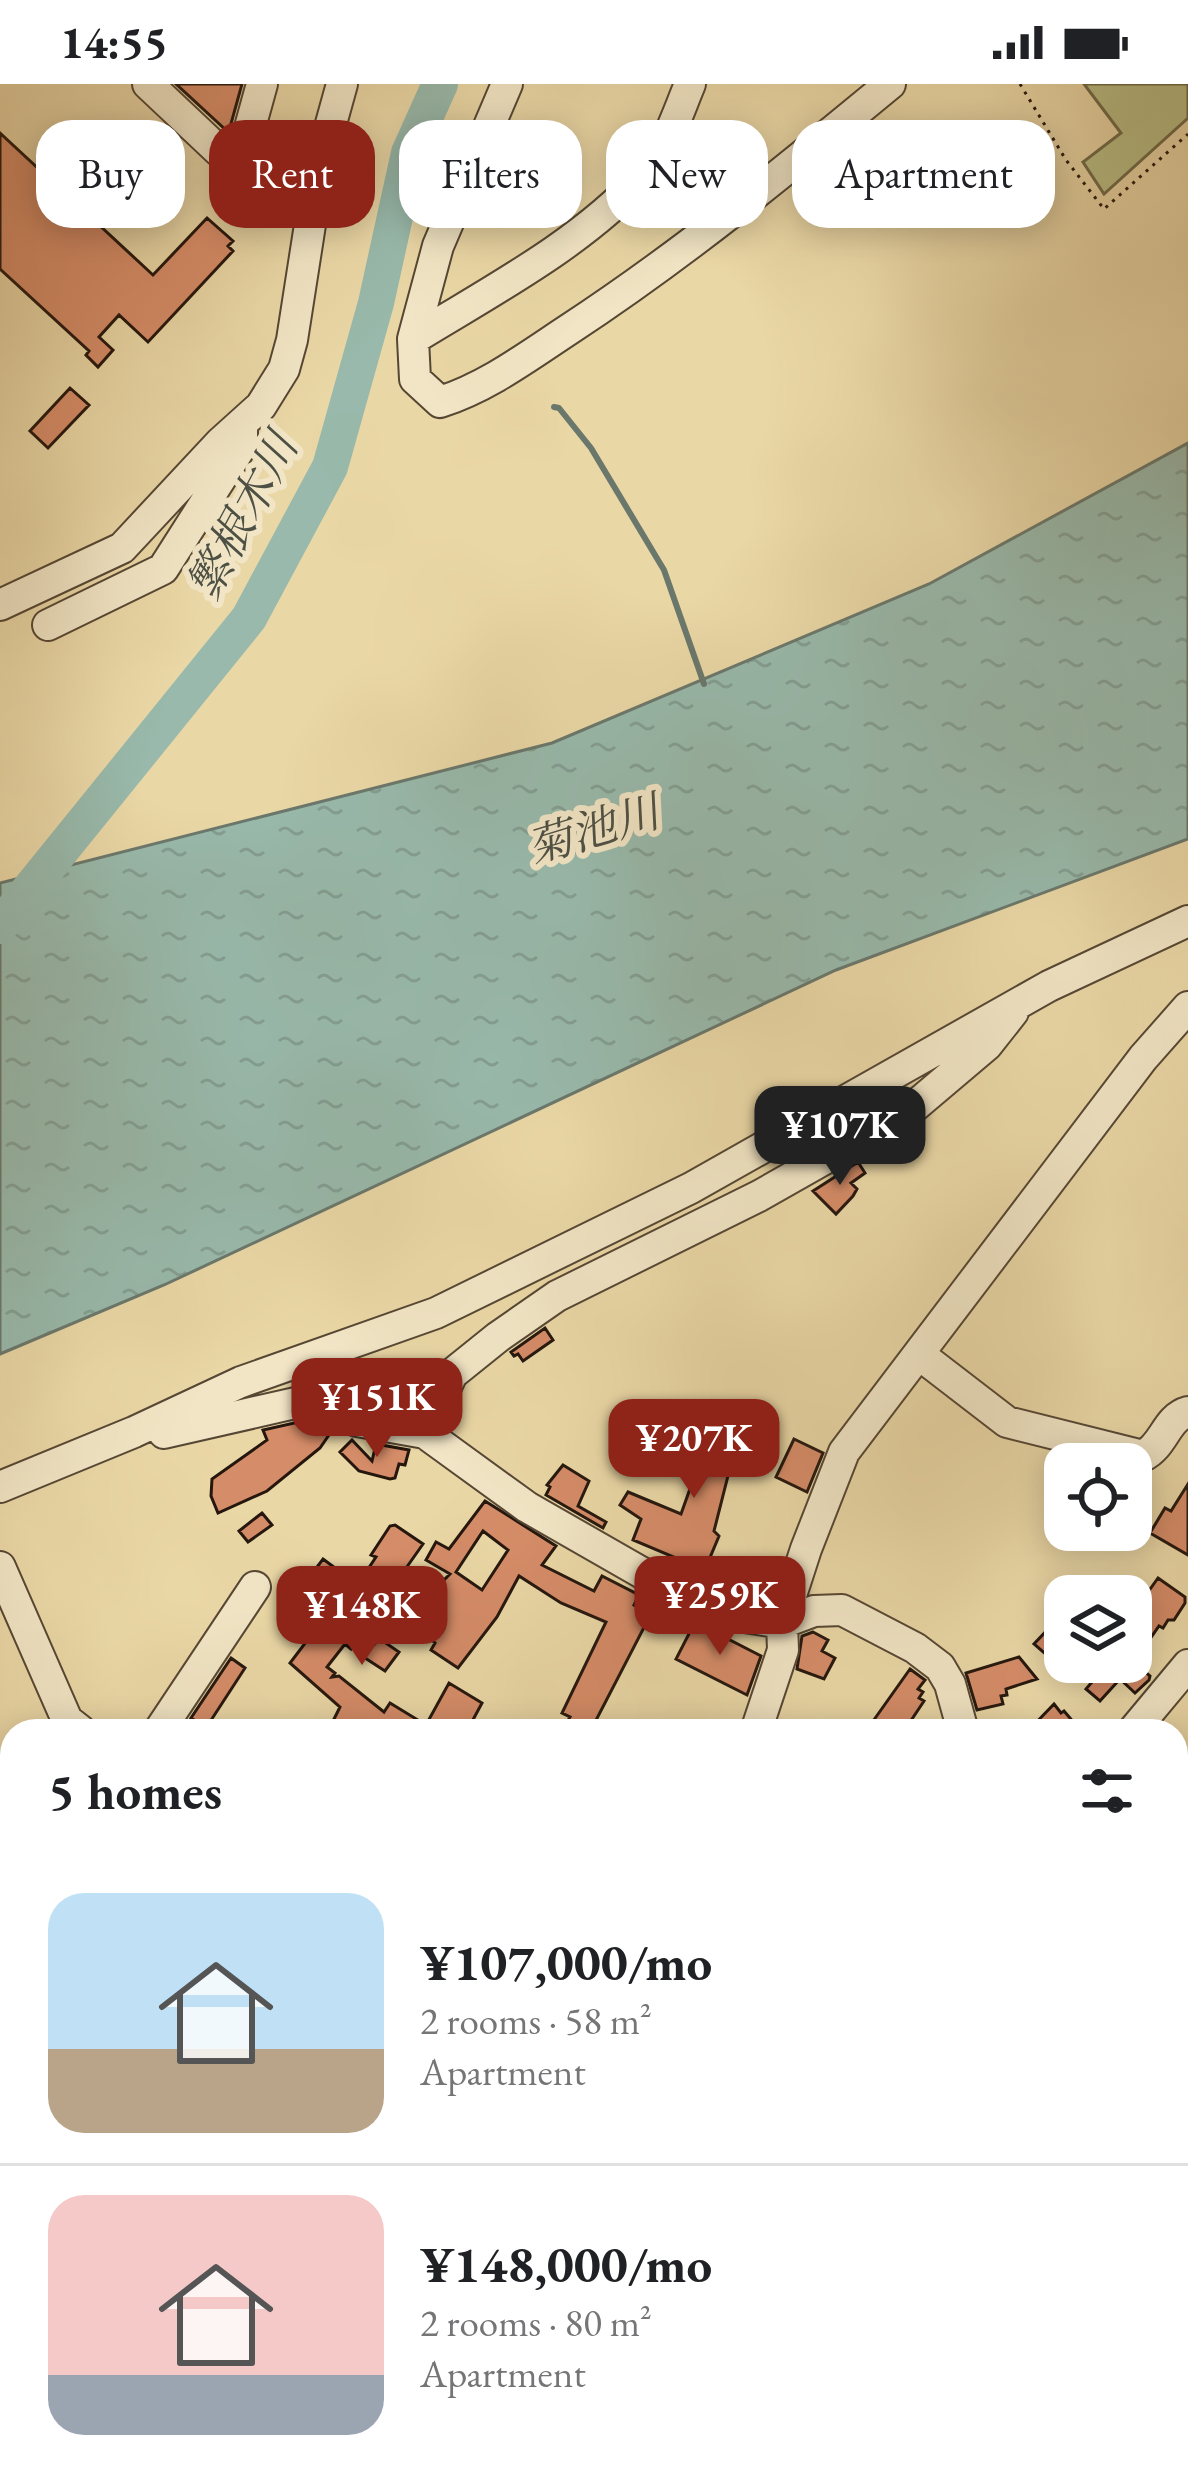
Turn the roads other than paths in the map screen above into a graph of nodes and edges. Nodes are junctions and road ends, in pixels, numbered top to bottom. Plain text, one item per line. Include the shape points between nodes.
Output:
1 (148, 84) edge
2 (262, 84) edge
3 (341, 84) edge
4 (507, 84) edge
5 (690, 84) edge
6 (890, 84) edge
7 (413, 339) junction
8 (243, 423) junction
9 (46, 582) junction
10 (0, 604) edge
11 (1188, 921) edge
12 (1021, 1002) junction
13 (1188, 1007) edge
14 (920, 1355) junction
15 (1188, 1412) edge
16 (134, 1432) junction
17 (425, 1433) junction
18 (0, 1486) edge
19 (0, 1567) edge
20 (255, 1587) dead end
21 (782, 1623) junction
22 (1188, 1665) edge
23 (68, 1719) edge
24 (167, 1719) edge
25 (760, 1719) edge
26 (960, 1719) edge
27 (1142, 1719) edge

1 - 2 street via 219,151 234,153 246,142
3 - 8 street via 284,369
4 - 7 street via 439,246
5 - 7 street via 645,174 591,223
6 - 7 street via 741,204 498,376 440,402 415,379
8 - 9 street via 122,548
8 - 9 street via 242,445 163,569 56,621
9 - 10 street
11 - 12 street
12 - 16 street via 691,1188 436,1313 241,1382
12 - 17 street via 987,1045 908,1111 557,1296 498,1337 452,1374
13 - 14 street
14 - 15 street via 1007,1422 1143,1456 1174,1417
14 - 21 street via 844,1452
16 - 17 street via 154,1436 304,1401 356,1421
16 - 18 street
17 - 21 street via 527,1507 672,1590 725,1613
19 - 23 street
20 - 24 street
21 - 25 street via 783,1650
21 - 26 street via 842,1610 915,1648 940,1667
22 - 27 street

